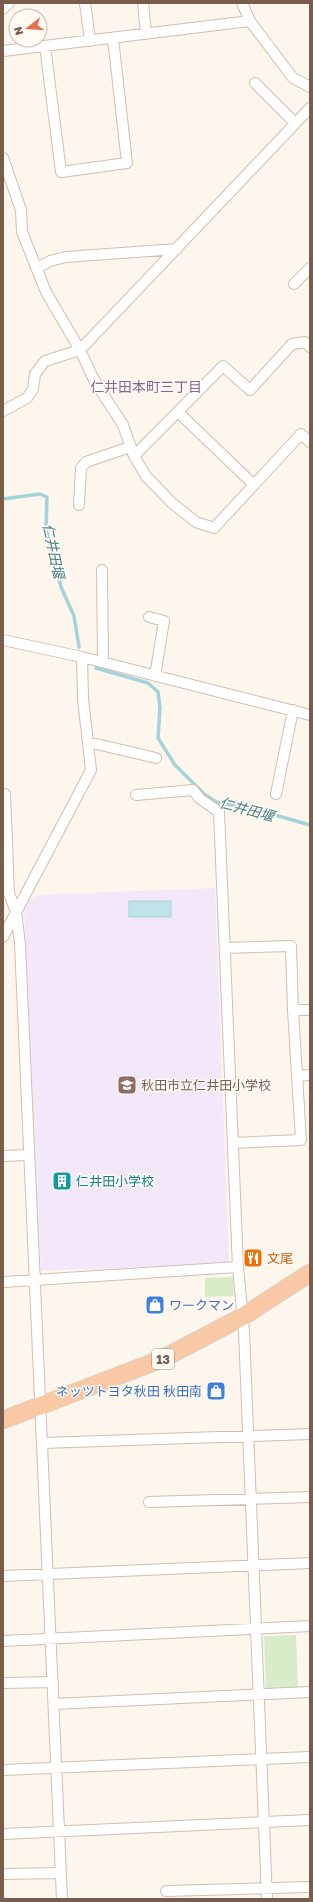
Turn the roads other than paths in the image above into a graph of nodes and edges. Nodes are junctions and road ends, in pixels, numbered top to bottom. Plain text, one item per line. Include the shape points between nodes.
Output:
1 (9, 3) edge
2 (85, 3) edge
3 (143, 3) edge
4 (242, 3) edge
5 (3, 9) edge
6 (250, 21) junction
7 (146, 34) junction
8 (113, 38) junction
9 (90, 41) junction
10 (48, 46) edge
11 (29, 48) edge
12 (46, 48) edge
13 (3, 51) edge
14 (255, 83) dead end
15 (310, 88) edge
16 (310, 108) edge
17 (295, 123) junction
18 (3, 158) edge
19 (177, 249) junction
20 (37, 268) junction
21 (310, 268) edge
22 (294, 284) dead end
23 (310, 347) edge
24 (80, 350) junction
25 (3, 411) edge
26 (178, 412) junction
27 (310, 442) edge
28 (132, 452) junction
29 (254, 485) junction
30 (79, 505) dead end
31 (102, 570) dead end
32 (149, 617) dead end
33 (3, 640) edge
34 (82, 657) junction
35 (103, 662) junction
36 (155, 676) junction
37 (293, 710) junction
38 (310, 715) edge
39 (88, 742) junction
40 (156, 758) dead end
41 (3, 794) edge
42 (276, 794) dead end
43 (136, 795) dead end
44 (4, 829) edge
45 (6, 893) edge
46 (16, 912) junction
47 (3, 937) edge
48 (225, 948) junction
49 (293, 1010) junction
50 (310, 1010) edge
51 (310, 1075) edge
52 (297, 1076) junction
53 (233, 1143) junction
54 (29, 1155) junction
55 (3, 1156) edge
56 (238, 1267) junction
57 (310, 1273) edge
58 (34, 1280) junction
59 (3, 1282) edge
60 (242, 1317) junction
61 (40, 1407) junction
62 (3, 1420) edge
63 (310, 1434) edge
64 (248, 1437) junction
65 (42, 1443) junction
66 (310, 1496) edge
67 (251, 1499) junction
68 (149, 1502) dead end
69 (310, 1563) edge
70 (253, 1566) junction
71 (48, 1574) junction
72 (3, 1576) edge
73 (310, 1626) edge
74 (256, 1629) junction
75 (51, 1639) junction
76 (3, 1641) edge
77 (52, 1682) junction
78 (3, 1683) edge
79 (310, 1692) edge
80 (258, 1694) junction
81 (54, 1704) junction
82 (310, 1757) edge
83 (261, 1759) junction
84 (56, 1767) junction
85 (3, 1770) edge
86 (310, 1820) edge
87 (264, 1822) junction
88 (59, 1831) junction
89 (3, 1834) edge
90 (61, 1873) junction
91 (3, 1874) edge
92 (310, 1887) edge
93 (166, 1891) dead end
94 (267, 1894) edge
95 (62, 1899) edge

1 - 5 street
2 - 9 street
3 - 7 street
4 - 6 street
6 - 7 street
6 - 15 street via 293,78
7 - 8 street
8 - 9 street
8 - 12 street via 127,163 61,172
9 - 10 street
11 - 13 street
14 - 17 street
16 - 17 street
17 - 19 street
18 - 20 street via 20,210 22,232
19 - 20 street via 66,257
19 - 24 street
20 - 24 street via 46,292
21 - 22 street
23 - 26 street via 305,342 292,344 250,390 224,366
24 - 25 street via 45,361 35,374 33,389 28,398
24 - 28 street via 94,380 123,425
26 - 28 street
26 - 29 street
27 - 29 street via 301,434
28 - 29 street via 146,476 172,503 196,522 214,528
28 - 30 street via 86,462 81,468
31 - 35 street
32 - 36 street via 164,621
33 - 34 street
34 - 35 street
34 - 39 street
35 - 36 street
36 - 37 street
37 - 38 street
37 - 42 street
39 - 40 street
39 - 46 street via 91,770
41 - 44 street
43 - 48 street via 193,790 199,798 219,812
44 - 45 street
45 - 46 street
46 - 47 street
46 - 54 street via 20,944
48 - 49 street via 291,946
48 - 53 street
49 - 50 street
49 - 52 street
51 - 52 street
52 - 53 street via 301,1140
53 - 56 street
54 - 55 street
54 - 58 street
56 - 58 street
56 - 60 street
57 - 60 highway, 13
58 - 59 street
58 - 61 street
60 - 61 highway, 13 via 162,1359
60 - 64 street
61 - 62 highway, 13
61 - 65 street
63 - 64 street
64 - 65 street
64 - 67 street
65 - 71 street
66 - 67 street
67 - 68 street
67 - 70 street
69 - 70 street
70 - 71 street
70 - 74 street
71 - 72 street
71 - 75 street
73 - 74 street
74 - 75 street
74 - 80 street
75 - 76 street
75 - 77 street
77 - 78 street
77 - 81 street
79 - 80 street
80 - 81 street
80 - 83 street
81 - 84 street
82 - 83 street
83 - 84 street
83 - 87 street
84 - 85 street
84 - 88 street
86 - 87 street
87 - 88 street
87 - 94 street
88 - 89 street
88 - 90 street
90 - 91 street
90 - 95 street
92 - 94 street
93 - 94 street

